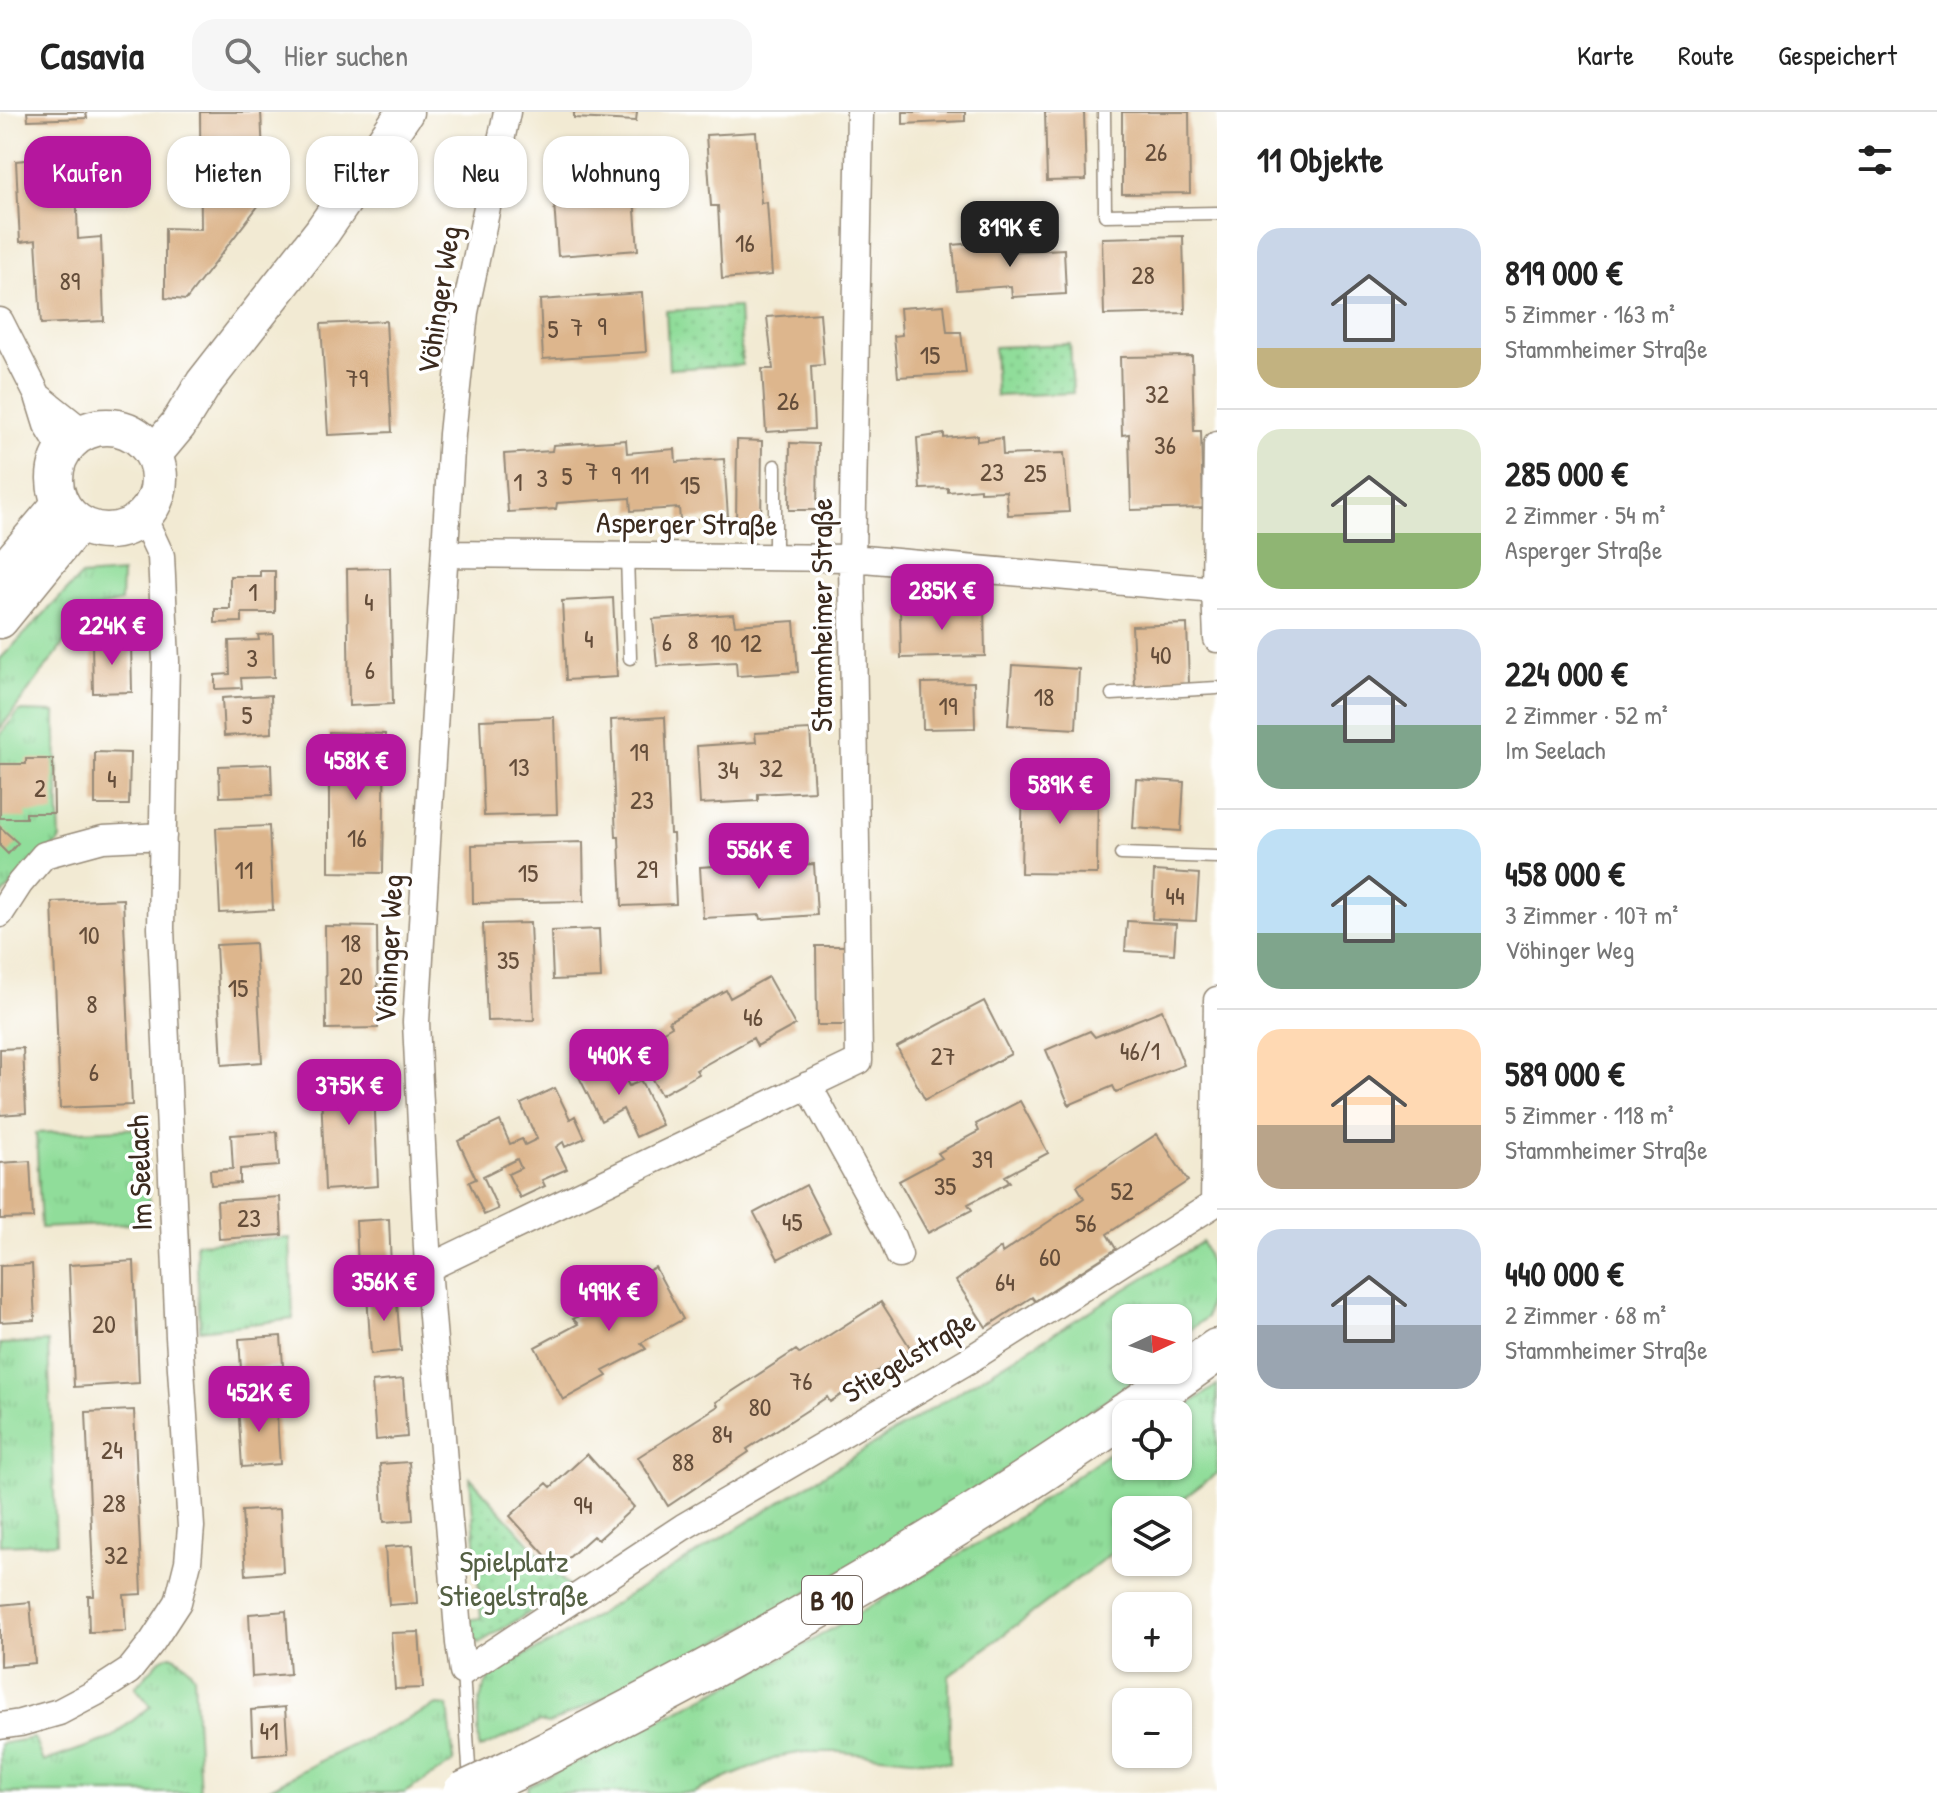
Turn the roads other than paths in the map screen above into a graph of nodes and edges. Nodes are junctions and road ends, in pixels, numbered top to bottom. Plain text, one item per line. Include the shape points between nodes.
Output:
1 (405, 112) edge
2 (507, 112) edge
3 (860, 112) edge
4 (1104, 112) edge
5 (1217, 213) edge
6 (0, 321) edge
7 (73, 442) junction
8 (144, 445) junction
9 (1217, 445) edge
10 (1217, 452) edge
11 (775, 466) dead end
12 (70, 513) junction
13 (143, 517) junction
14 (445, 554) junction
15 (627, 555) junction
16 (775, 558) junction
17 (852, 558) junction
18 (5, 564) edge
19 (1215, 590) edge
20 (0, 620) edge
21 (1217, 639) edge
22 (630, 658) dead end
23 (1217, 688) edge
24 (1112, 694) dead end
25 (163, 836) junction
26 (1121, 854) dead end
27 (1217, 857) edge
28 (0, 914) edge
29 (1217, 1000) edge
30 (808, 1085) junction
31 (899, 1255) dead end
32 (428, 1268) junction
33 (1217, 1350) edge
34 (1147, 1400) edge
35 (1112, 1424) edge
36 (463, 1672) junction
37 (0, 1726) edge
38 (464, 1793) edge
39 (470, 1793) edge

1 - 8 street via 178,425
2 - 14 street, Vöhinger Weg via 465,312
3 - 17 street, Stammheimer Straße
4 - 5 lane via 1105,215
6 - 7 street via 38,396
7 - 8 street via 96,428 109,427 123,429
7 - 12 street via 55,477
8 - 13 street via 158,468 159,481 152,507
9 - 10 street
10 - 19 street
11 - 16 lane
12 - 13 street via 92,529 105,531
12 - 18 street
12 - 20 street
13 - 25 street, Im Seelach via 161,556 166,661
14 - 15 street, Asperger Straße
14 - 32 street, Vöhinger Weg via 416,1022
15 - 16 street, Asperger Straße
15 - 22 lane
16 - 17 street, Asperger Straße
17 - 19 street, Asperger Straße
17 - 30 street, Stammheimer Straße via 859,1061
19 - 21 street
23 - 24 lane
25 - 28 street via 103,839 44,855
25 - 37 street, Im Seelach via 161,928 191,1527 188,1562 178,1602 129,1671 59,1712
26 - 27 lane
29 - 36 street, Stiegelstraße via 1214,1204 969,1360 683,1527
30 - 31 street
30 - 32 street, Stammheimer Straße
32 - 36 street, Vöhinger Weg
33 - 34 main road, B 10
35 - 38 main road, B 10, bridge via 995,1503 798,1621
36 - 39 lane, Vöhinger Weg

